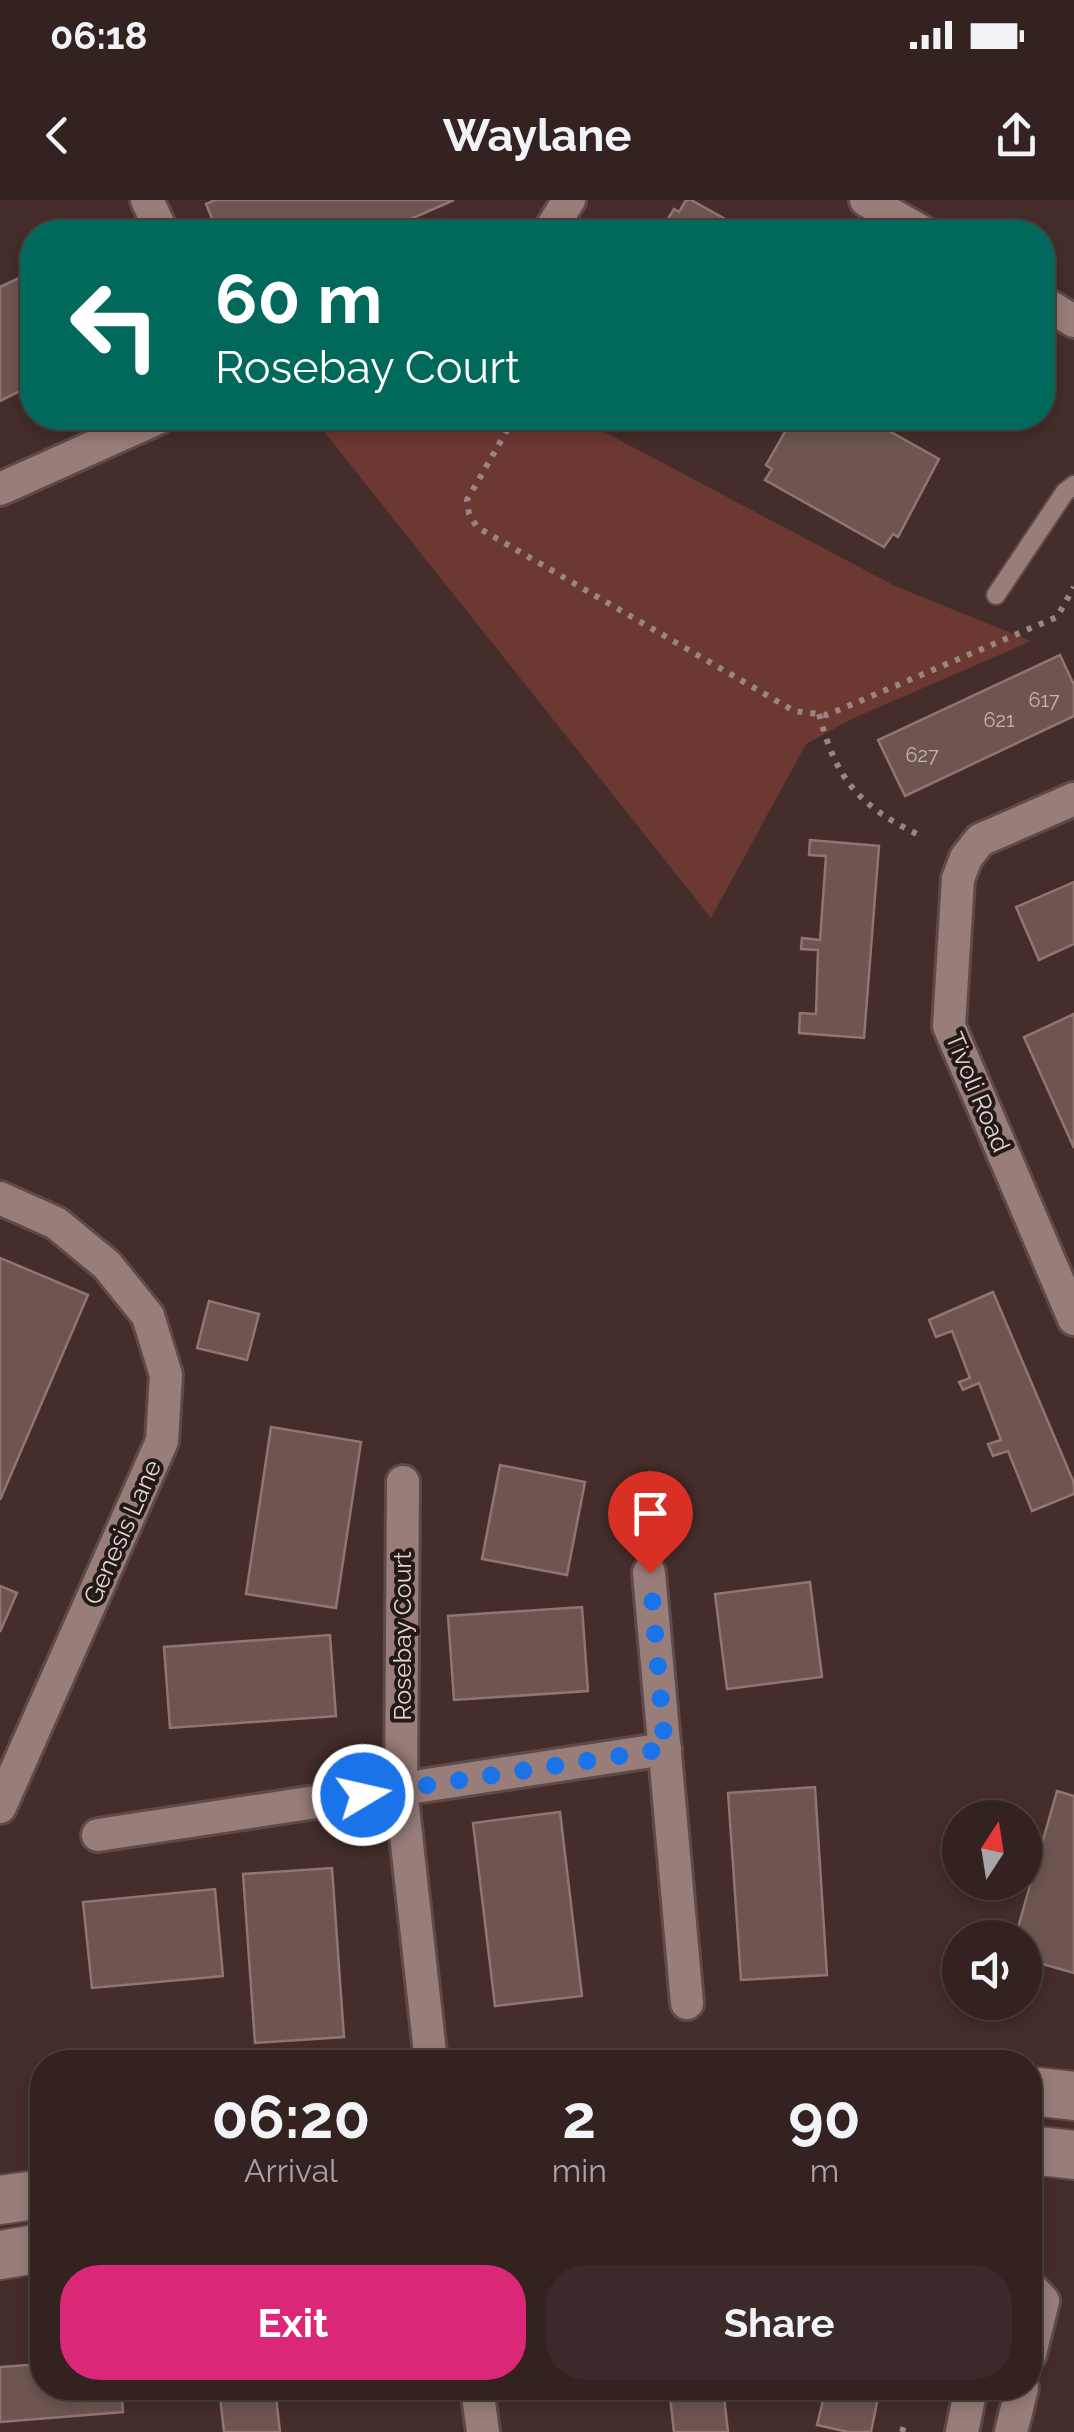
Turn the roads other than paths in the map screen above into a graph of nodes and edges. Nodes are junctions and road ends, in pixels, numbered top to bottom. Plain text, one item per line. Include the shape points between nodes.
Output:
1 (866, 200) edge
2 (897, 220) edge
3 (131, 430) edge
4 (1074, 486) edge
5 (0, 489) edge
6 (996, 595) dead end
7 (1074, 799) edge
8 (0, 1198) edge
9 (1064, 1266) edge
10 (1074, 1319) edge
11 (403, 1482) dead end
12 (650, 1573) dead end
13 (665, 1749) junction
14 (400, 1790) junction
15 (0, 1806) edge
16 (98, 1835) dead end
17 (687, 2002) dead end
18 (430, 2050) edge
19 (1042, 2092) edge
20 (1074, 2096) edge
21 (1042, 2151) edge
22 (1074, 2155) edge
23 (30, 2196) edge
24 (0, 2200) edge
25 (30, 2250) edge
26 (0, 2254) edge
27 (479, 2400) edge
28 (969, 2400) edge
29 (1019, 2400) edge
30 (483, 2432) edge
31 (962, 2432) edge
32 (1011, 2432) edge

1 - 2 street
3 - 5 street
4 - 6 lane
7 - 9 street, Tivoli Road via 980,840 966,858 958,879 949,1026
8 - 15 street, Genesis Lane via 56,1223 107,1265 148,1316 166,1375 162,1441
9 - 10 street, Tivoli Road
11 - 14 street, Rosebay Court
12 - 13 street
13 - 14 street
13 - 17 street
14 - 16 street
14 - 18 street, Rosebay Court
19 - 20 main road
21 - 22 main road
23 - 24 main road
25 - 26 main road
27 - 30 street
28 - 31 street
29 - 32 street

